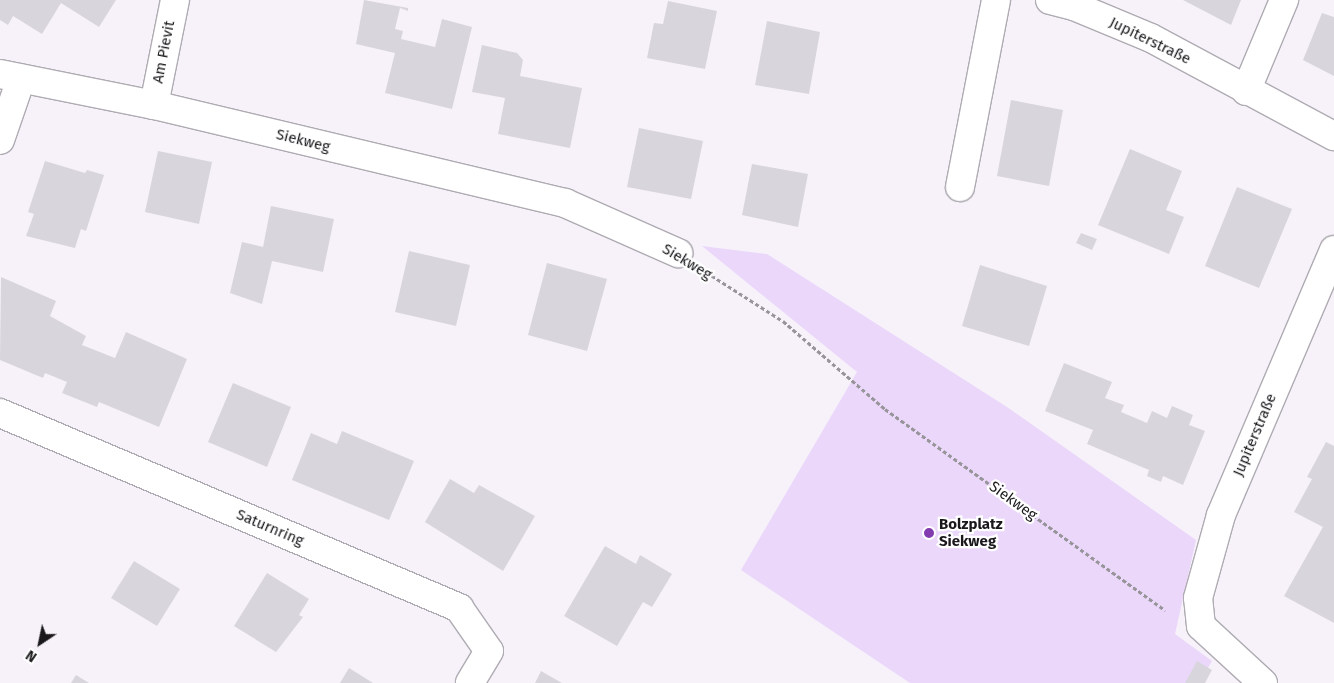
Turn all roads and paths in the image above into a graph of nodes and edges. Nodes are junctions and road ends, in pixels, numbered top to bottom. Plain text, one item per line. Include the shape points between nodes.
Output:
1 (175, 0) edge
2 (996, 0) edge
3 (1050, 0) edge
4 (1284, 0) edge
5 (10, 77) edge
6 (1246, 91) junction
7 (154, 105) junction
8 (1334, 136) edge
9 (0, 140) edge
10 (960, 187) dead end
11 (1334, 250) edge
12 (678, 254) joint
13 (0, 413) edge
14 (1201, 626) junction
15 (470, 683) edge
16 (1263, 683) edge

1 - 7 street, Am Pievit
2 - 10 street
3 - 6 street, Jupiterstraße via 1074,6 1151,38
4 - 6 street
5 - 7 street, Siekweg
5 - 9 street
6 - 8 street, Jupiterstraße
7 - 12 street, Siekweg via 565,203
11 - 14 street, Jupiterstraße via 1221,515 1198,598
12 - 14 path, Siekweg via 783,321 886,409 1149,600
13 - 15 street, Saturnring via 459,608 488,651
14 - 16 street

